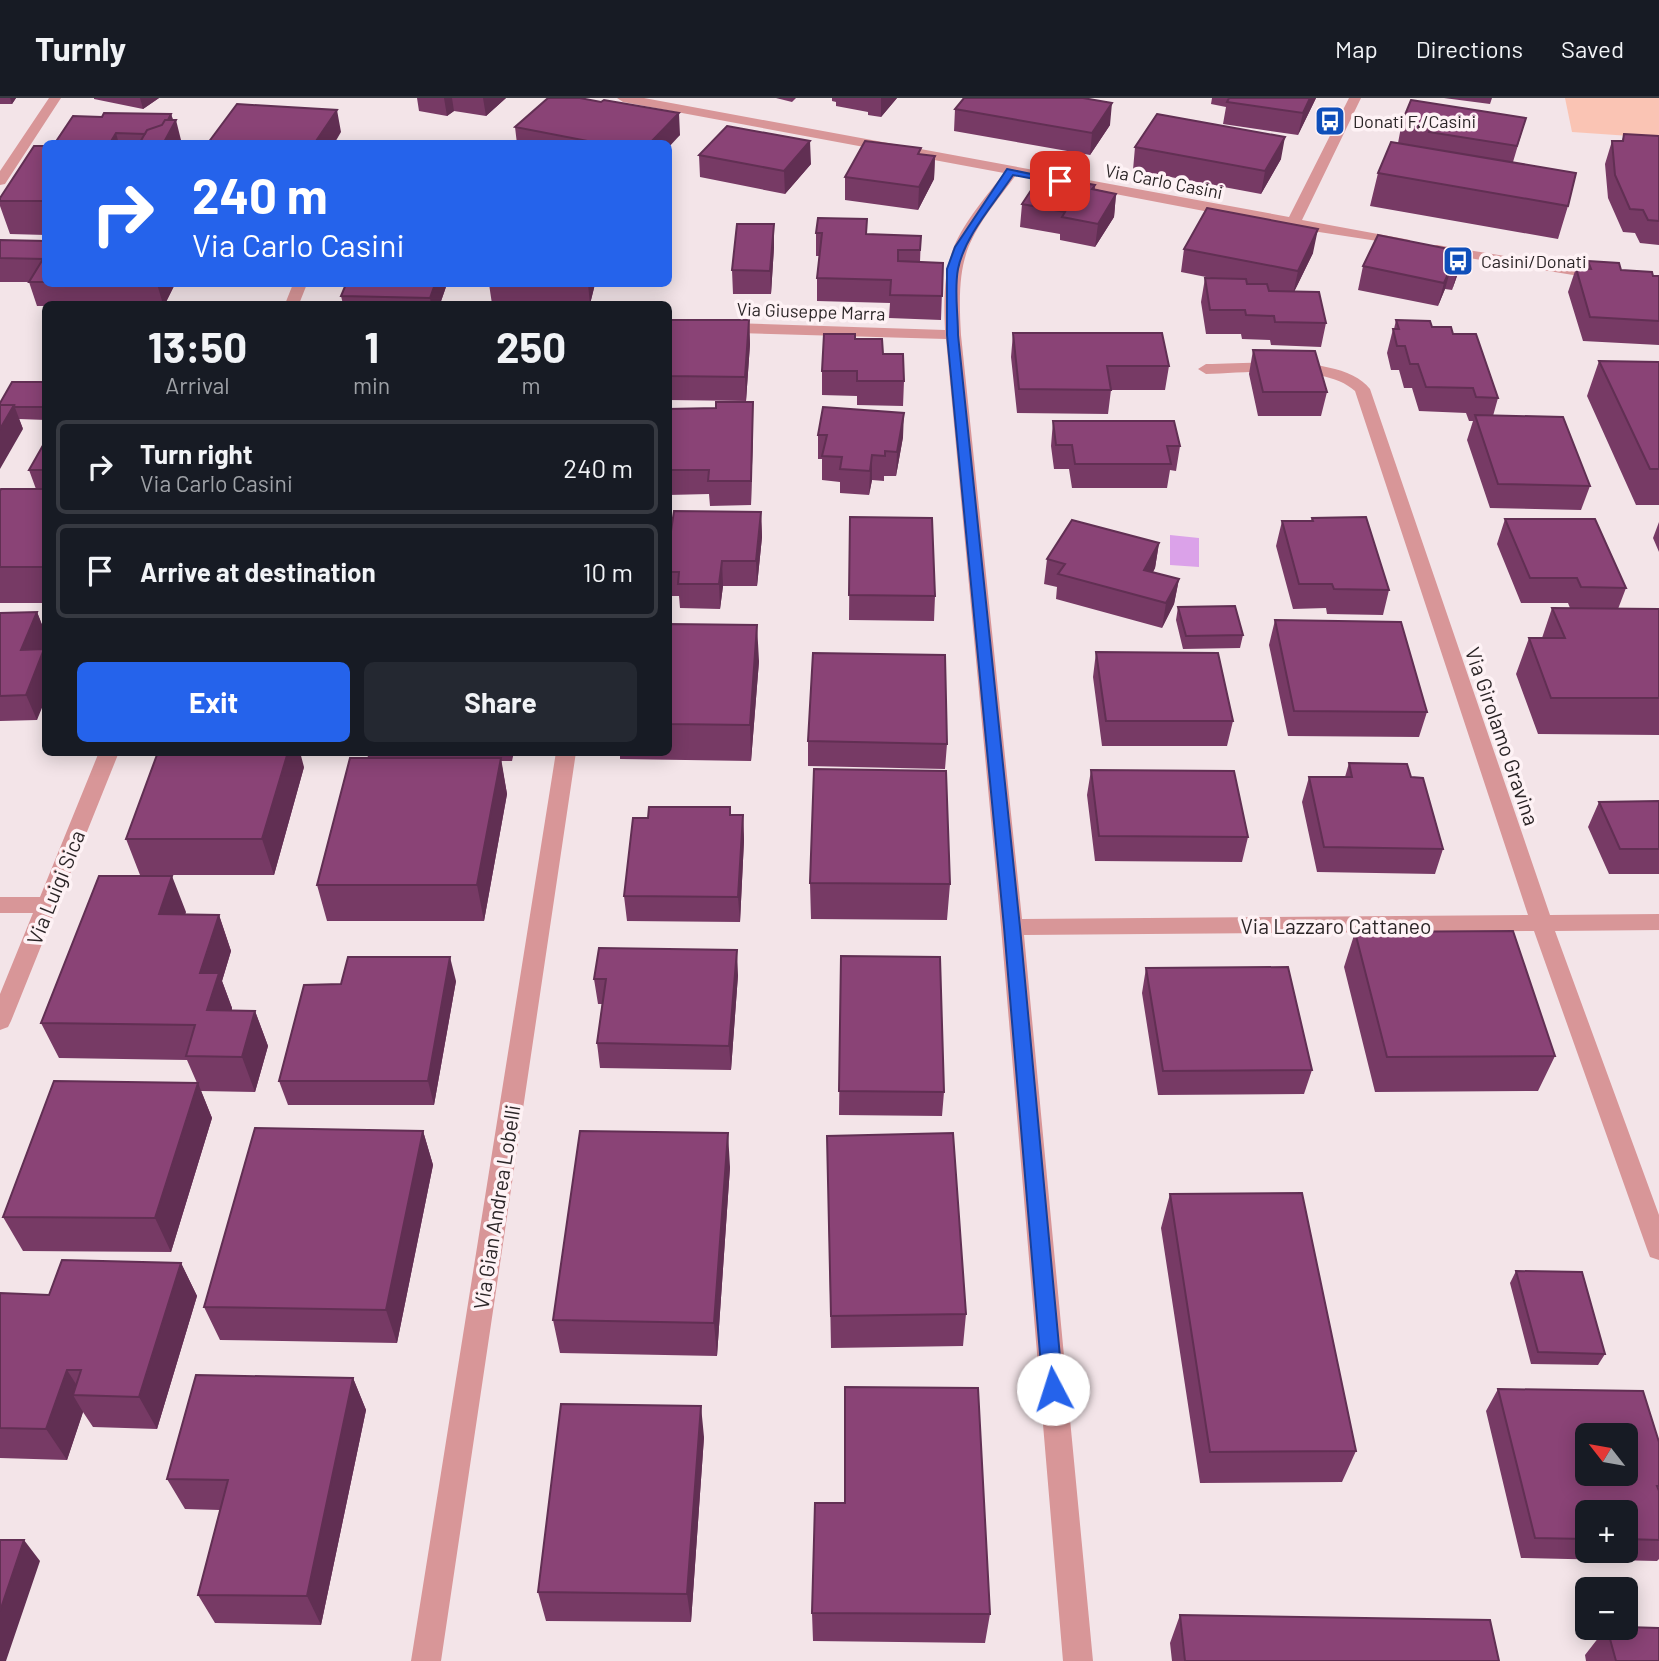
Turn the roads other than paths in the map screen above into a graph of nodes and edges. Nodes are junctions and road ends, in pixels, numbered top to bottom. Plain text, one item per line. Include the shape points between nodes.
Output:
1 (55, 98) edge
2 (623, 98) edge
3 (1355, 98) edge
4 (1011, 172) junction
5 (0, 181) edge
6 (1293, 224) junction
7 (1659, 285) edge
8 (672, 326) edge
9 (953, 335) junction
10 (1206, 369) dead end
11 (107, 756) edge
12 (565, 756) edge
13 (0, 905) edge
14 (47, 905) junction
15 (1659, 922) edge
16 (1542, 924) junction
17 (1012, 927) junction
18 (0, 1021) edge
19 (1659, 1249) edge
20 (426, 1661) edge
21 (1078, 1661) edge

1 - 5 street
2 - 4 street, Via Carlo Casini
3 - 6 street
4 - 6 street, Via Carlo Casini
4 - 9 street via 955,258
6 - 7 street, Via Carlo Casini
8 - 9 street, Via Giuseppe Marra
9 - 17 street
10 - 16 street, Via Girolamo Gravina via 1326,371 1358,383
11 - 14 street, Via Luigi Sica
12 - 20 street, Via Gian Andrea Lobelli
13 - 14 street
14 - 18 street, Via Luigi Sica
15 - 16 street, Via Lazzaro Cattaneo
16 - 17 street, Via Lazzaro Cattaneo
16 - 19 street, Via Girolamo Gravina
17 - 21 street

